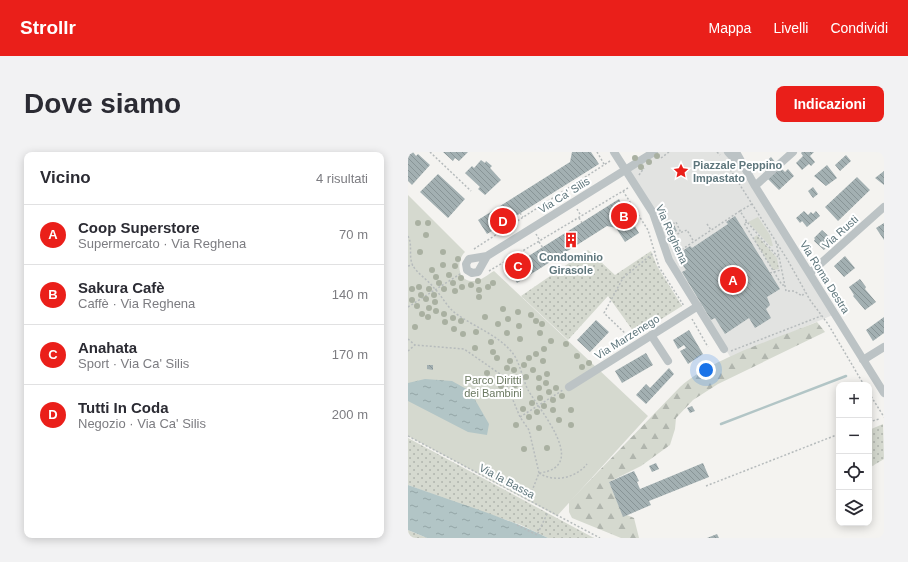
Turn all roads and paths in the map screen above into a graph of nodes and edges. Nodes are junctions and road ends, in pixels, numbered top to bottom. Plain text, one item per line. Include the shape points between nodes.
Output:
1 (430, 152) edge
2 (597, 152) edge
3 (667, 152) edge
4 (717, 152) edge
5 (736, 152) edge
6 (793, 152) edge
7 (615, 154) edge
8 (725, 154) edge
9 (655, 156) edge
10 (725, 161) dead end
11 (604, 164) junction
12 (645, 168) dead end
13 (625, 170) junction
14 (747, 173) junction
15 (637, 182) junction
16 (755, 186) junction
17 (559, 188) dead end
18 (471, 191) dead end
19 (623, 191) junction
20 (562, 192) junction
21 (752, 204) junction
22 (884, 207) edge
23 (740, 211) junction
24 (520, 213) dead end
25 (523, 217) junction
26 (579, 217) junction
27 (747, 222) junction
28 (582, 223) dead end
29 (707, 224) dead end
30 (666, 228) dead end
31 (711, 230) junction
32 (681, 233) junction
33 (756, 233) junction
34 (408, 236) edge
35 (670, 237) dead end
36 (752, 237) junction
37 (775, 240) junction
38 (539, 242) junction
39 (694, 242) junction
40 (664, 246) junction
41 (543, 248) dead end
42 (473, 251) dead end
43 (655, 252) junction
44 (674, 255) dead end
45 (486, 256) dead end
46 (778, 257) junction
47 (412, 265) junction
48 (408, 266) edge
49 (781, 270) junction
50 (463, 272) dead end
51 (773, 272) junction
52 (770, 273) dead end
53 (810, 273) junction
54 (484, 274) dead end
55 (785, 284) junction
56 (436, 289) junction
57 (806, 292) junction
58 (698, 306) junction
59 (408, 307) edge
60 (686, 309) junction
61 (822, 316) junction
62 (651, 335) junction
63 (408, 339) edge
64 (636, 344) junction
65 (414, 345) junction
66 (708, 347) dead end
67 (884, 347) edge
68 (724, 349) joint
69 (408, 351) edge
70 (863, 360) junction
71 (668, 361) dead end
72 (862, 382) edge
73 (567, 388) joint
74 (884, 393) edge
75 (872, 398) edge
76 (539, 406) junction
77 (520, 417) junction
78 (884, 417) edge
79 (879, 418) dead end
80 (872, 421) edge
81 (836, 435) edge
82 (408, 436) edge
83 (587, 464) dead end
84 (539, 473) junction
85 (706, 486) dead end
86 (528, 501) junction
87 (548, 512) junction
88 (517, 525) dead end
89 (600, 538) edge

1 - 18 path
2 - 11 path
3 - 9 path
4 - 8 path
5 - 14 street, Via Roma Destra
6 - 16 street
7 - 11 path
7 - 13 street, Via Reghena
8 - 14 street, Via Roma Destra
9 - 13 street, Via Ca' Silis
10 - 21 path
11 - 20 path
12 - 15 path via 640,172
13 - 15 street, Via Reghena
13 - 45 street, Via Ca' Silis
14 - 16 street, Via Roma Destra
15 - 19 path
15 - 40 street, Via Reghena via 653,213
16 - 53 street, Via Roma Destra
17 - 20 path
19 - 26 path
19 - 43 path via 648,230
20 - 25 path
21 - 23 path
21 - 37 path
22 - 53 street, Via Rusti
23 - 27 path
23 - 31 path
24 - 25 path
25 - 42 path
26 - 28 path
26 - 38 path
27 - 33 path
27 - 36 path via 744,223
29 - 31 path
30 - 32 path via 676,222
31 - 39 path
32 - 35 path
32 - 39 path via 688,230
33 - 36 path
33 - 46 path
34 - 47 path
36 - 51 path
37 - 46 path
37 - 57 path
38 - 41 path
38 - 54 path
39 - 44 path
40 - 43 path
40 - 58 street, Via Reghena via 669,260
43 - 60 path via 659,267
43 - 64 path via 622,278 604,313
46 - 49 path
47 - 48 path
47 - 56 path
49 - 51 path
49 - 55 path
50 - 56 path
51 - 52 path
51 - 55 path via 782,285
53 - 70 street, Via Roma Destra
55 - 57 path via 786,291 794,291 802,296
56 - 59 path
56 - 76 path via 447,306 512,352 528,389
57 - 61 path
58 - 60 street, Via Marzenego
58 - 68 street, Via Reghena
60 - 62 street, Via Marzenego
60 - 66 path
61 - 68 path via 730,351
61 - 72 path
62 - 64 street, Via Marzenego
62 - 71 street
63 - 65 path
64 - 73 street, Via Marzenego
65 - 69 path
65 - 77 path via 464,349 503,376
67 - 70 street
70 - 74 street, Via Roma Destra
73 - 76 path
75 - 78 path
76 - 77 path
76 - 84 path via 558,441 562,460 550,472
77 - 84 path via 529,430
79 - 80 path
81 - 85 path
82 - 86 path, Via la Bassa
83 - 84 path via 576,473 559,479 548,479
84 - 86 path
86 - 87 path, Via la Bassa
87 - 88 path via 537,535
87 - 89 path, Via la Bassa

